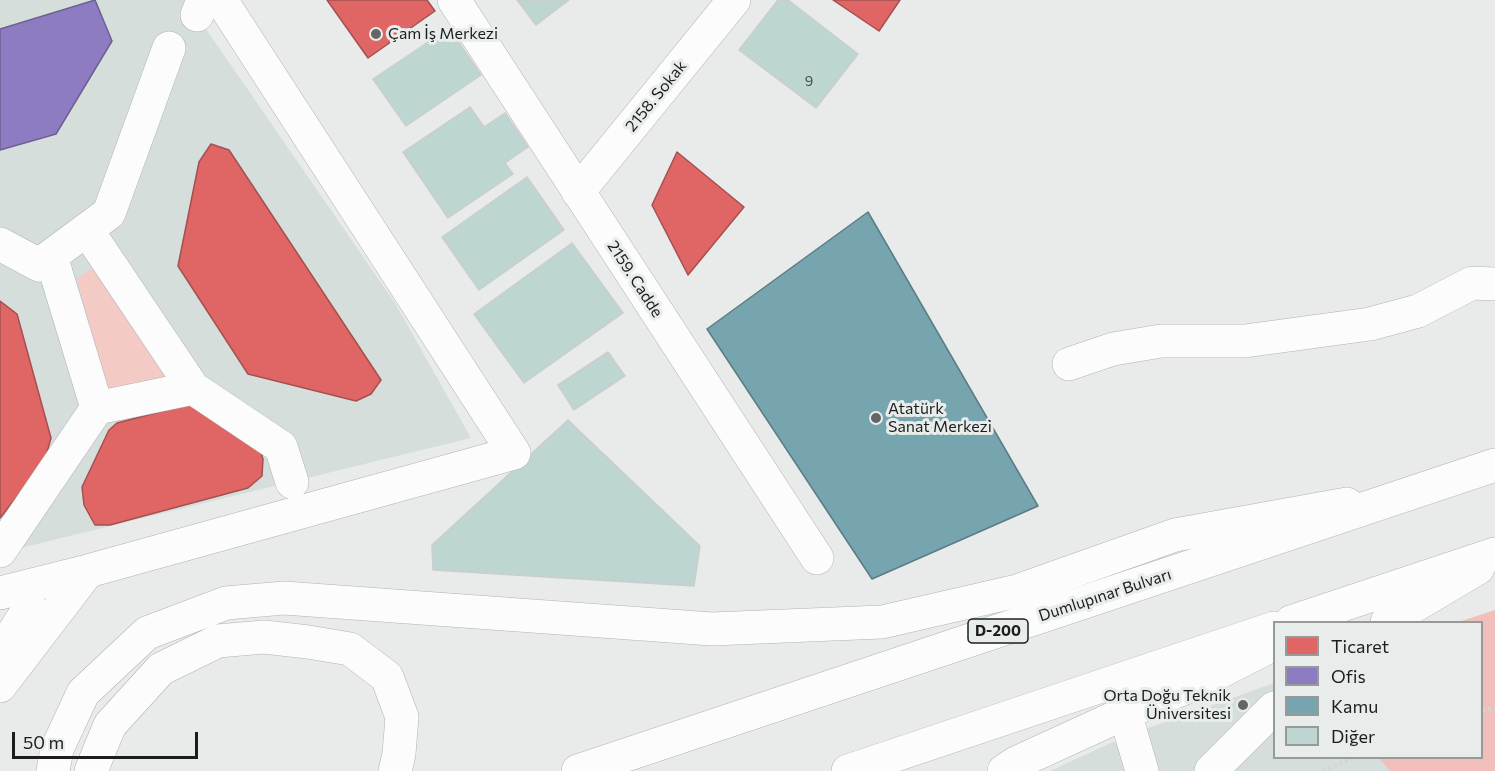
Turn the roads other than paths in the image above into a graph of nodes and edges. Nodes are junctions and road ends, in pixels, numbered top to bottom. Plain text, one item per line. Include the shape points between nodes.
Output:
1 (454, 0) edge
2 (734, 0) edge
3 (207, 5) edge
4 (169, 48) dead end
5 (579, 192) junction
6 (87, 230) junction
7 (0, 244) edge
8 (51, 256) junction
9 (1495, 284) edge
10 (1070, 364) dead end
11 (193, 388) junction
12 (97, 408) junction
13 (1495, 465) edge
14 (292, 482) dead end
15 (1417, 491) junction
16 (0, 551) edge
17 (1495, 556) edge
18 (817, 558) dead end
19 (88, 571) junction
20 (0, 593) edge
21 (1365, 597) junction
22 (0, 617) edge
23 (1294, 621) edge
24 (1318, 621) edge
25 (1389, 621) edge
26 (1273, 629) edge
27 (1273, 645) edge
28 (0, 654) edge
29 (0, 686) edge
30 (1273, 710) edge
31 (1125, 713) junction
32 (53, 771) edge
33 (91, 771) edge
34 (395, 771) edge
35 (578, 771) edge
36 (848, 771) edge
37 (1004, 771) edge
38 (1142, 771) edge
39 (1211, 771) edge

1 - 5 main road, 2159. Cadde
2 - 5 main road, 2158. Sokak
3 - 19 main road via 514,453
4 - 6 main road via 109,213
5 - 18 main road, 2159. Cadde
6 - 8 main road
6 - 11 main road
7 - 8 main road via 39,265
8 - 12 main road
9 - 10 main road via 1472,283 1418,310 1370,324 1245,341 1161,340 1113,349
11 - 12 main road
11 - 14 main road via 281,447
12 - 16 main road
13 - 15 main road, Dumlupınar Bulvarı / D-200
15 - 32 main road via 1175,535 1017,591 882,622 712,629 284,598 226,603 147,633 83,693 57,749
15 - 35 main road, Dumlupınar Bulvarı / D-200
17 - 21 main road
17 - 25 main road
19 - 20 main road
19 - 29 main road
21 - 23 main road
21 - 24 main road
22 - 28 main road via 30,607
26 - 36 main road
27 - 31 main road
30 - 39 main road
31 - 37 main road
31 - 38 main road
33 - 34 main road via 110,725 161,669 218,642 264,637 350,649 387,677 402,717

